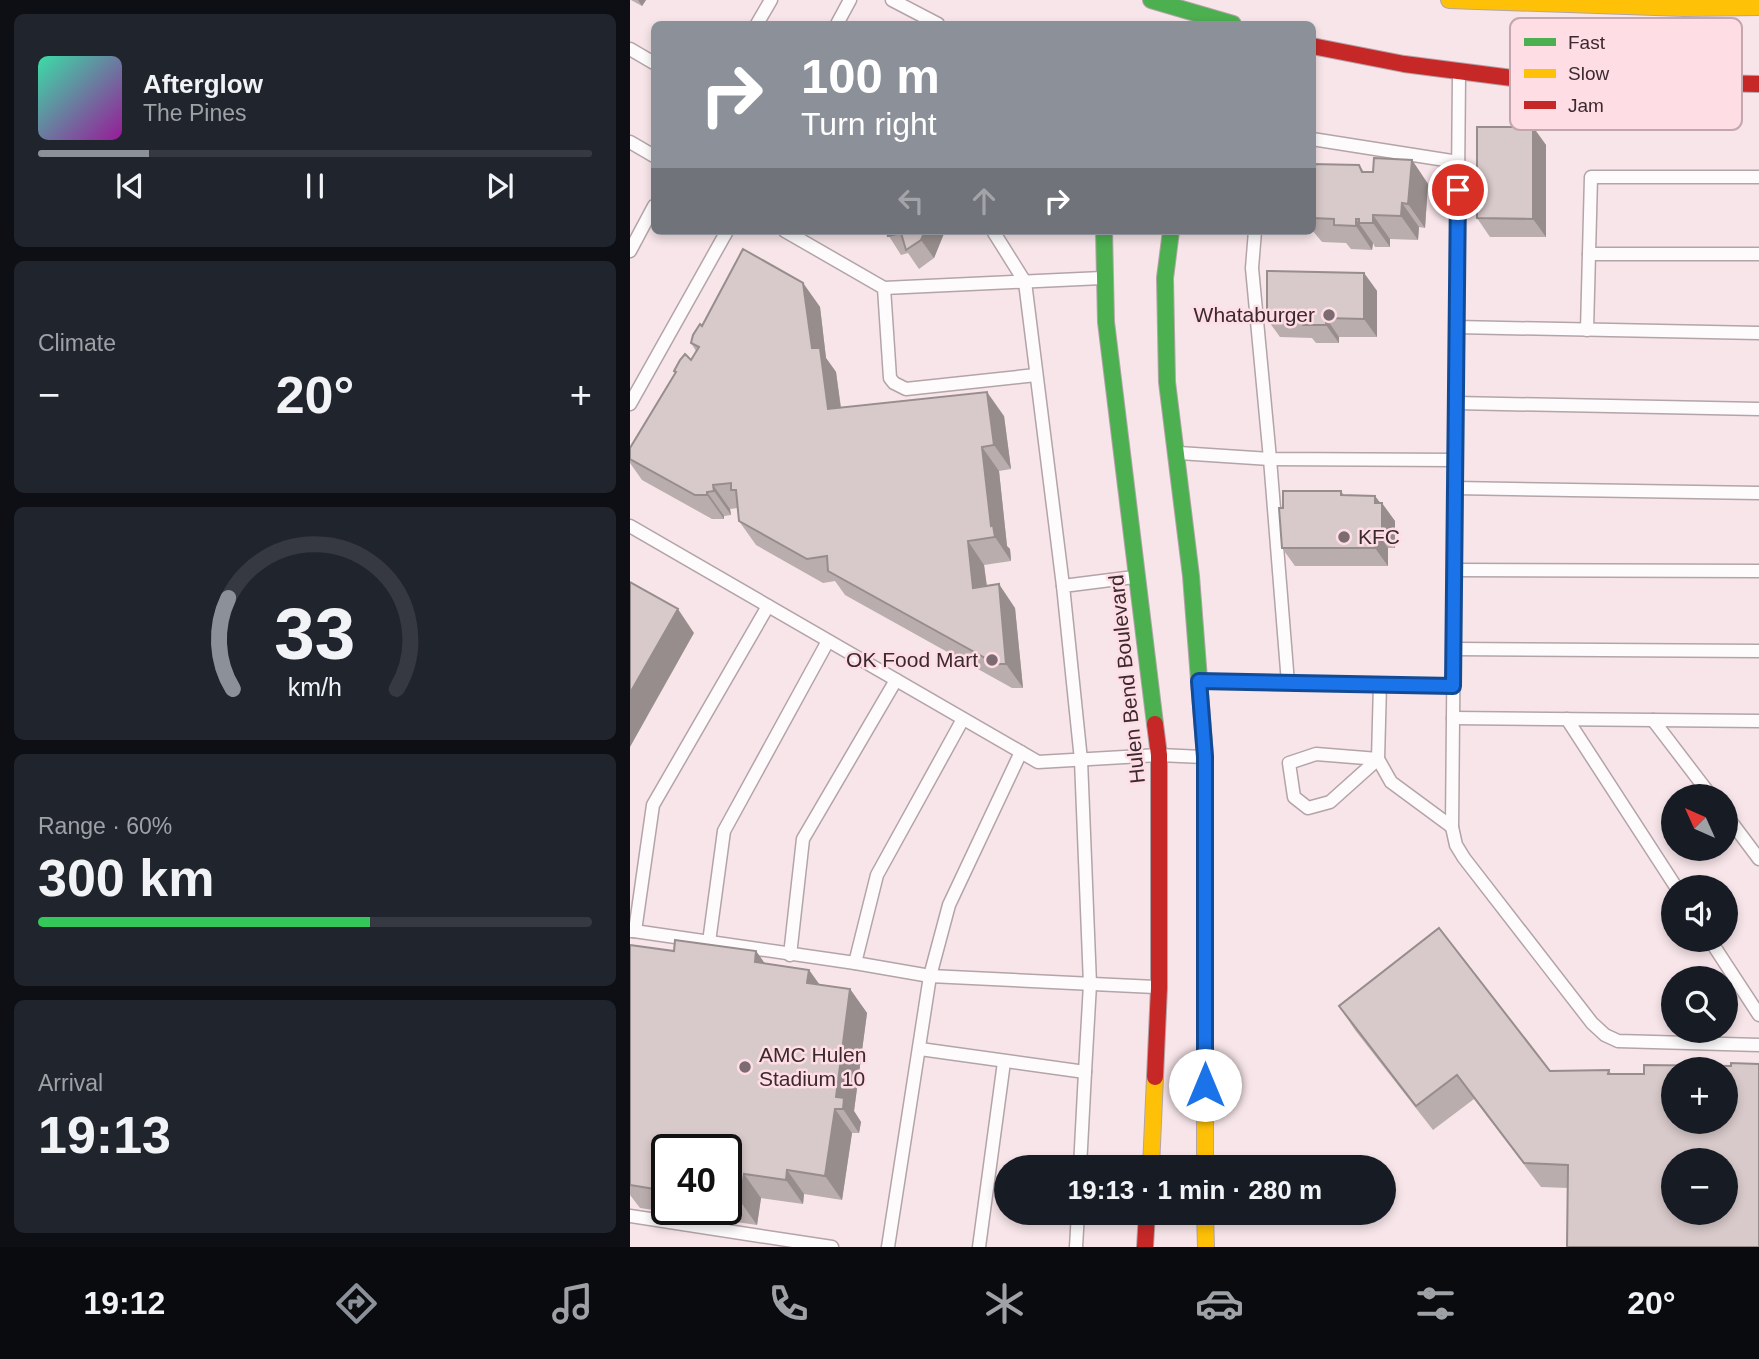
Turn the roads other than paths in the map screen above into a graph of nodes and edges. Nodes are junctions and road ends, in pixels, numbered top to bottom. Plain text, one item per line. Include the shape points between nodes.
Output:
1 (771, 0) edge
2 (850, 0) edge
3 (892, 0) edge
4 (1217, 0) edge
5 (1450, 0) edge
6 (1147, 4) edge
7 (1759, 7) edge
8 (759, 21) edge
9 (839, 21) edge
10 (932, 21) edge
11 (1208, 21) edge
12 (1212, 21) edge
13 (1316, 47) edge
14 (630, 49) edge
15 (651, 61) edge
16 (1459, 71) junction
17 (1510, 78) edge
18 (1316, 140) edge
19 (630, 142) edge
20 (651, 154) edge
21 (1458, 163) junction
22 (1759, 177) edge
23 (651, 212) edge
24 (725, 235) edge
25 (792, 235) edge
26 (996, 235) edge
27 (1105, 235) edge
28 (1170, 235) edge
29 (1255, 235) edge
30 (630, 251) edge
31 (1589, 254) junction
32 (1759, 254) edge
33 (1111, 278) junction
34 (1025, 282) junction
35 (884, 288) junction
36 (1457, 327) junction
37 (1587, 330) junction
38 (1759, 333) edge
39 (1037, 375) junction
40 (630, 404) edge
41 (1456, 404) junction
42 (1759, 409) edge
43 (1169, 454) junction
44 (1270, 458) junction
45 (1455, 460) junction
46 (1455, 488) junction
47 (1759, 493) edge
48 (630, 526) edge
49 (1454, 570) junction
50 (1759, 571) edge
51 (1138, 576) junction
52 (1063, 586) junction
53 (768, 606) junction
54 (828, 641) junction
55 (1454, 649) junction
56 (1759, 652) edge
57 (896, 680) junction
58 (1199, 681) junction
59 (1288, 683) junction
60 (1380, 684) junction
61 (1453, 686) junction
62 (1453, 718) junction
63 (963, 719) junction
64 (1567, 719) junction
65 (1653, 720) junction
66 (1759, 721) edge
67 (1021, 752) junction
68 (1159, 755) junction
69 (1205, 757) junction
70 (1378, 759) junction
71 (1081, 760) junction
72 (1702, 784) edge
73 (1452, 827) junction
74 (1738, 831) edge
75 (1759, 859) edge
76 (1668, 875) edge
77 (632, 931) edge
78 (709, 942) junction
79 (1718, 952) edge
80 (790, 955) junction
81 (855, 963) junction
82 (930, 976) junction
83 (1090, 984) junction
84 (1159, 988) junction
85 (1759, 1015) edge
86 (1759, 1045) edge
87 (920, 1049) junction
88 (1004, 1062) junction
89 (1085, 1072) junction
90 (1081, 1155) edge
91 (1151, 1155) edge
92 (1205, 1155) edge
93 (630, 1216) edge
94 (1077, 1225) edge
95 (1146, 1225) edge
96 (1205, 1225) edge
97 (832, 1247) edge
98 (888, 1247) edge
99 (979, 1247) edge
100 (1076, 1247) edge
101 (1145, 1247) edge
102 (1206, 1247) edge

1 - 8 lane
2 - 9 lane
3 - 10 lane
4 - 12 street
5 - 7 street
6 - 11 street
13 - 16 street
14 - 15 lane
16 - 17 street
16 - 21 lane
18 - 21 lane
19 - 20 lane
21 - 36 lane
22 - 31 lane via 1591,177
23 - 30 lane
24 - 40 lane
25 - 35 lane
26 - 34 lane
27 - 33 street, Hulen Bend Boulevard
28 - 43 street via 1159,278
29 - 44 lane via 1252,268
31 - 32 lane
31 - 37 lane
33 - 34 lane
33 - 51 street, Hulen Bend Boulevard via 1106,322 1131,461
34 - 35 lane
34 - 39 lane
35 - 39 lane via 894,383 906,389
36 - 37 lane
36 - 41 lane
37 - 38 lane
39 - 52 lane
41 - 42 lane
41 - 45 lane
43 - 44 lane
43 - 58 street via 1191,576
44 - 45 lane
44 - 59 lane
45 - 46 lane
46 - 47 lane
46 - 49 lane
48 - 53 lane
49 - 50 lane
49 - 55 lane
51 - 52 lane
51 - 68 street, Hulen Bend Boulevard
52 - 71 lane
53 - 54 lane
53 - 77 lane via 653,804
54 - 57 lane
54 - 78 lane via 724,831
55 - 56 lane
55 - 61 lane
57 - 63 lane
57 - 80 lane via 803,839
58 - 59 lane
58 - 69 street
59 - 60 lane
60 - 61 lane
60 - 70 lane
61 - 62 lane
62 - 64 lane
62 - 73 lane
63 - 67 lane
63 - 81 lane via 877,874
64 - 65 lane
64 - 76 lane
65 - 66 lane
65 - 72 lane
67 - 71 lane via 1038,762
67 - 82 lane via 949,905
68 - 69 lane
68 - 71 lane
68 - 84 street, Hulen Bend Boulevard
69 - 92 street
70 - 70 lane via 1316,754 1289,763 1294,797 1308,808 1330,802
70 - 73 lane via 1391,782
71 - 83 lane
73 - 86 lane via 1464,858 1605,1035 1618,1041
74 - 75 lane
77 - 78 lane
78 - 80 lane
79 - 85 lane
80 - 81 lane
81 - 82 lane
82 - 83 lane
82 - 87 lane
83 - 84 lane
83 - 89 lane
84 - 91 street, Hulen Bend Boulevard
87 - 88 lane
87 - 98 lane
88 - 89 lane
88 - 99 lane
89 - 90 lane
93 - 97 lane
94 - 100 lane
95 - 101 street
96 - 102 street

